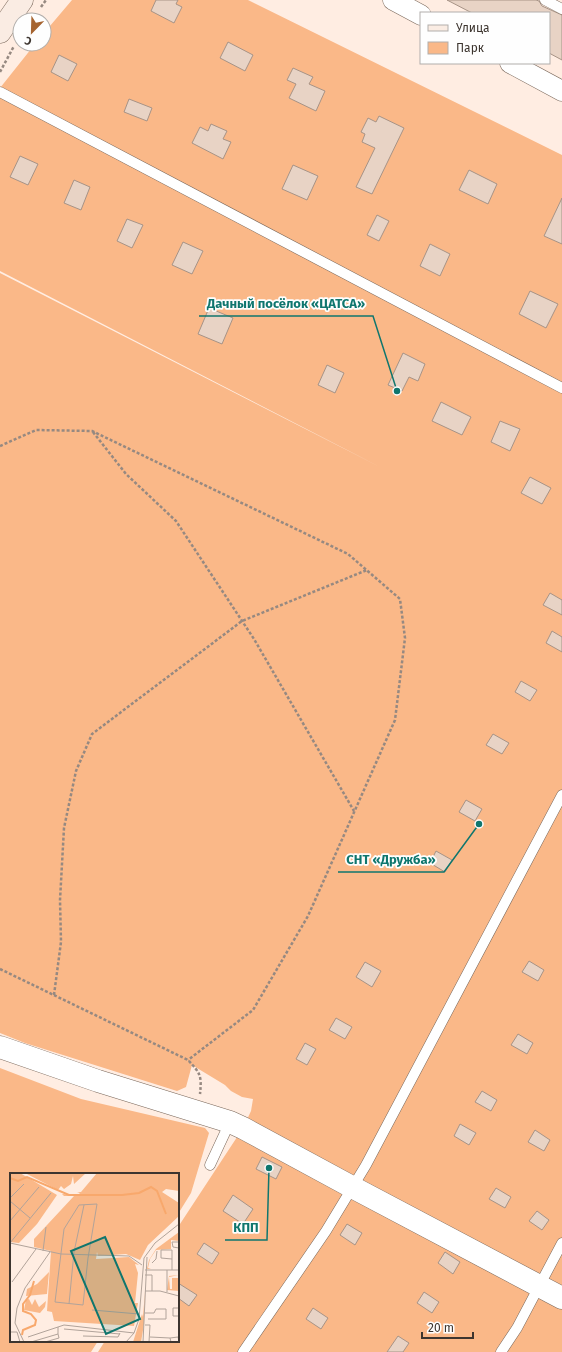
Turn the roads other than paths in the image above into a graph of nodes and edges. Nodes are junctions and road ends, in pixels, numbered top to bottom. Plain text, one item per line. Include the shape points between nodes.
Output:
1 (22, 0) edge
2 (393, 0) edge
3 (545, 0) edge
4 (562, 9) edge
5 (420, 14) edge
6 (8, 38) edge
7 (512, 64) edge
8 (562, 91) edge
9 (0, 92) edge
10 (562, 388) edge
11 (562, 795) edge
12 (0, 1047) edge
13 (230, 1122) junction
14 (210, 1165) dead end
15 (352, 1187) junction
16 (562, 1243) edge
17 (538, 1286) junction
18 (562, 1298) edge
19 (243, 1352) edge
20 (501, 1352) edge

1 - 6 main road
2 - 5 street
3 - 4 lane
7 - 8 street
9 - 10 lane
11 - 15 lane
12 - 13 street
13 - 14 lane
13 - 15 street
15 - 17 street
15 - 19 lane via 326,1231
16 - 17 lane
17 - 18 street
17 - 20 lane via 517,1328

